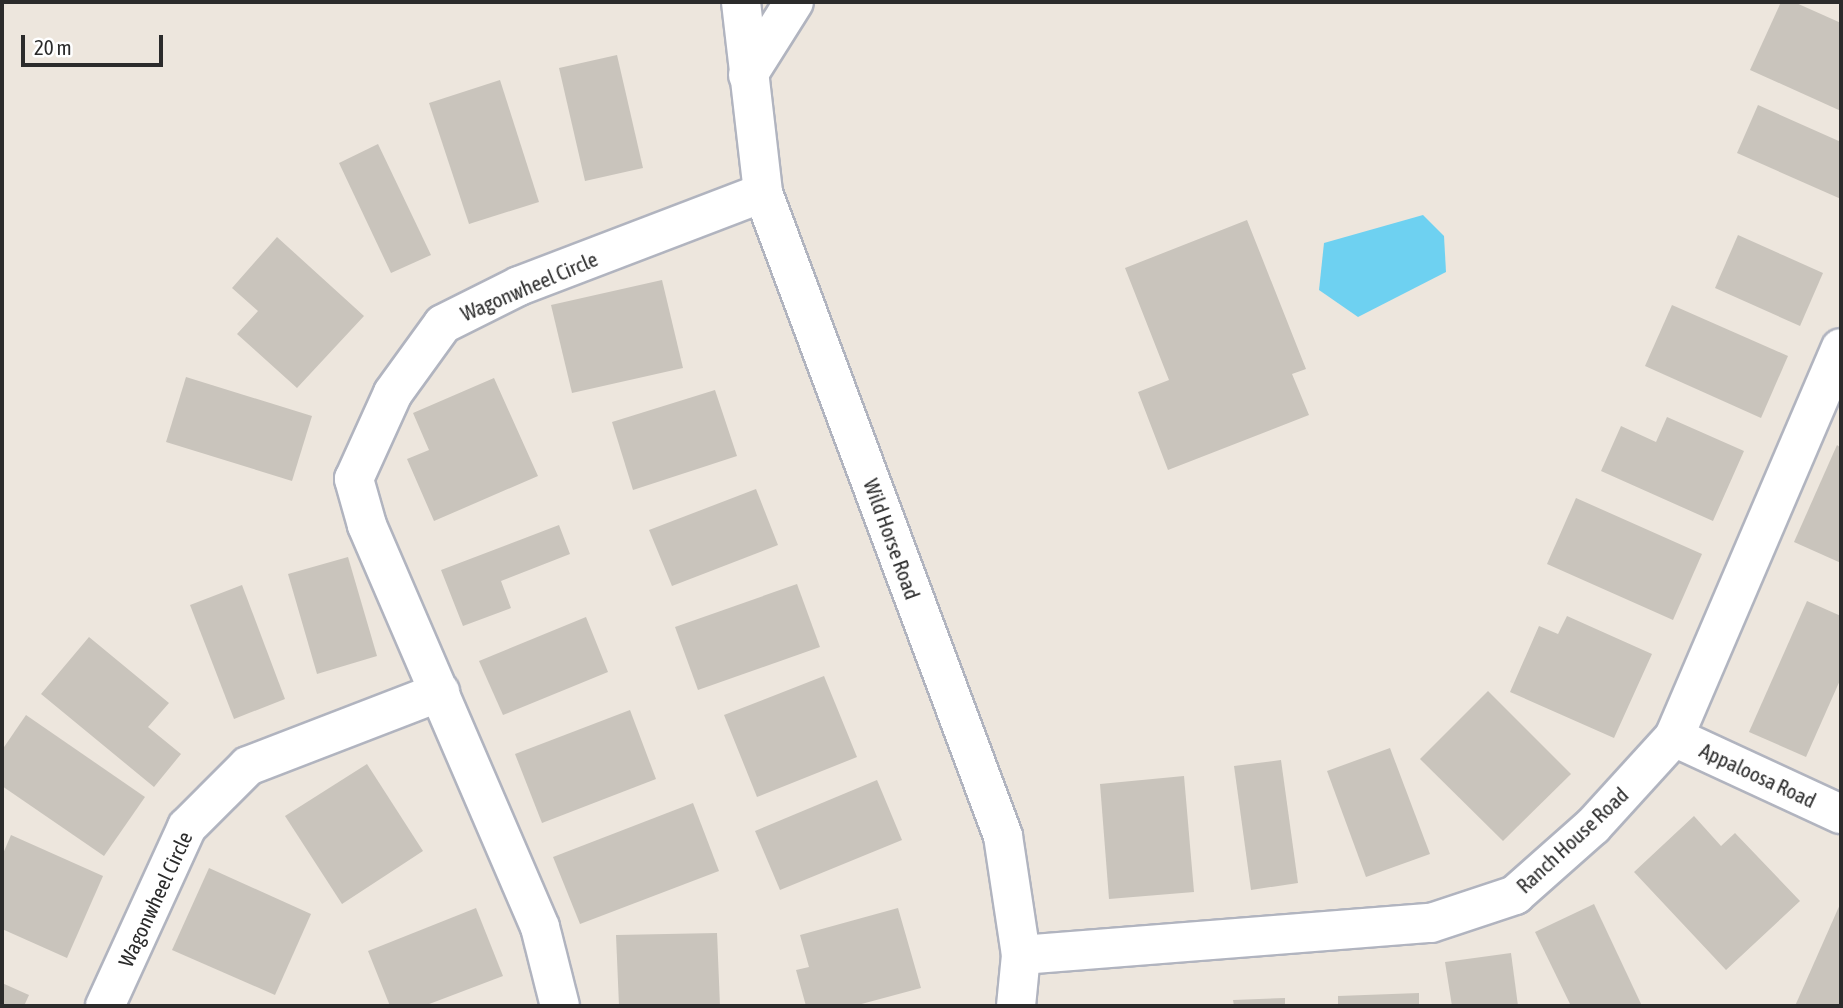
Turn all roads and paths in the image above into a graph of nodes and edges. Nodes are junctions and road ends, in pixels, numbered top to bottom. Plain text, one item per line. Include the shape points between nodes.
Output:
1 (736, 3) edge
2 (788, 11) edge
3 (747, 75) junction
4 (763, 193) junction
5 (1837, 368) edge
6 (440, 692) junction
7 (1674, 737) junction
8 (1841, 814) edge
9 (1021, 955) junction
10 (105, 1006) edge
11 (559, 1006) edge
12 (1016, 1006) edge

1 - 2 street
1 - 3 street, Wild Horse Road
2 - 3 street
3 - 4 street, Wild Horse Road
4 - 6 street, Wagonwheel Circle via 519,286 443,324 393,393 354,479 367,524
4 - 9 street, Wild Horse Road via 1003,836
5 - 7 street, Ranch House Road
6 - 10 street, Wagonwheel Circle via 248,765 187,827
6 - 11 street, Wagonwheel Circle via 540,927
7 - 8 street, Appaloosa Road
7 - 9 street, Ranch House Road via 1593,826 1515,895 1432,923
9 - 12 street, Wild Horse Road

